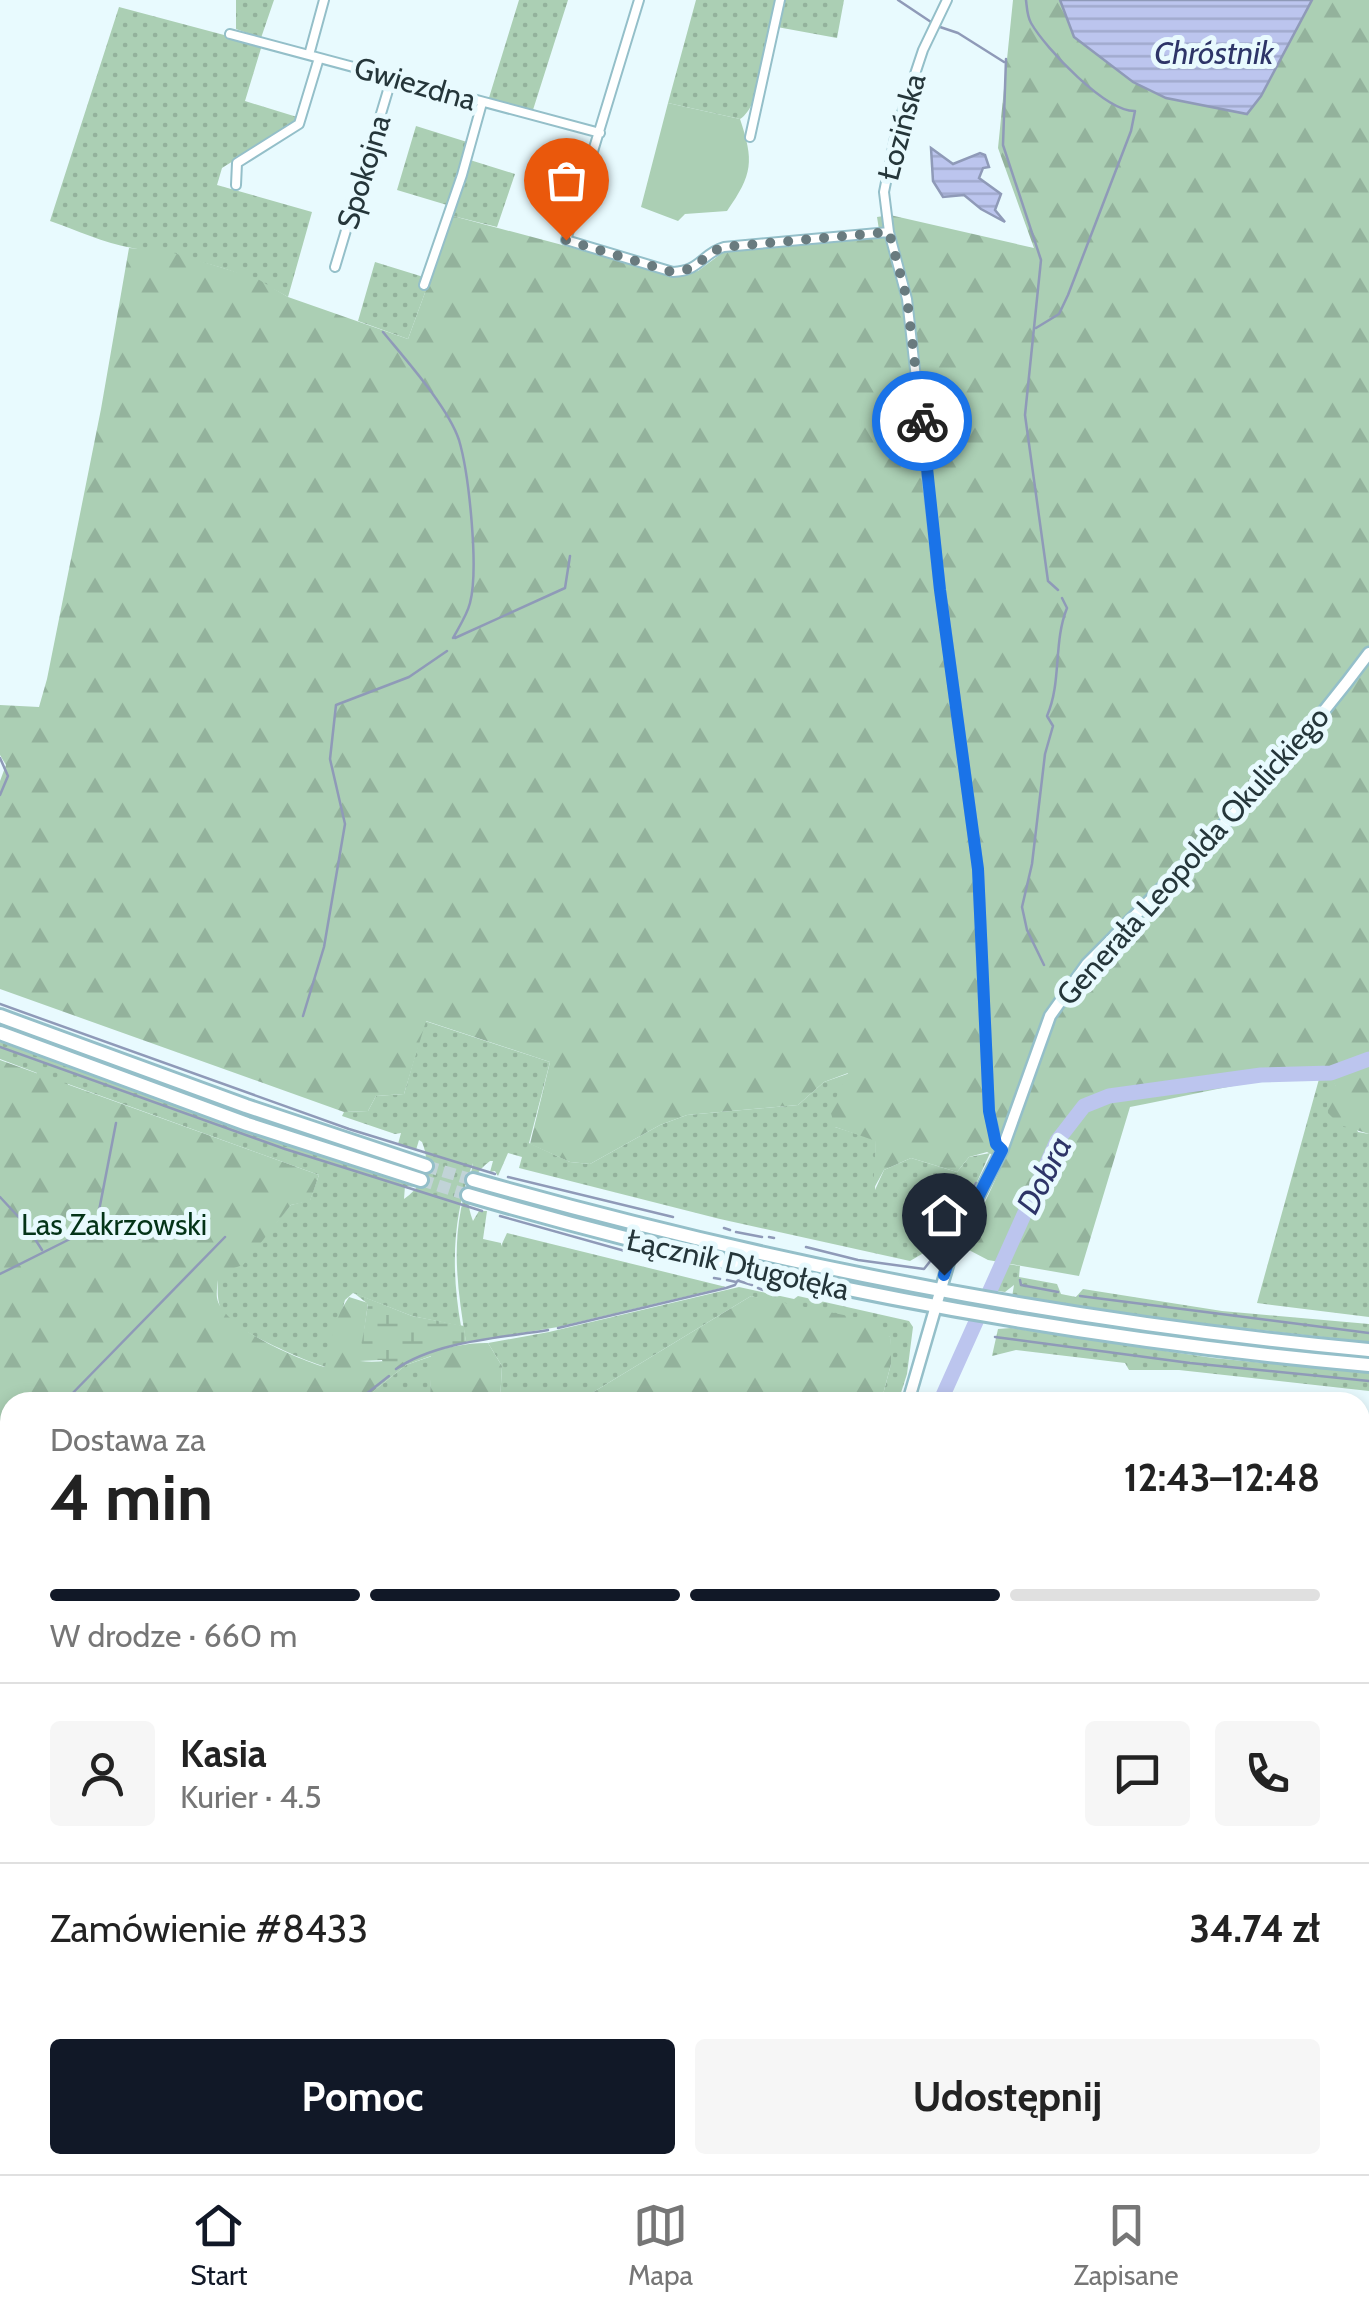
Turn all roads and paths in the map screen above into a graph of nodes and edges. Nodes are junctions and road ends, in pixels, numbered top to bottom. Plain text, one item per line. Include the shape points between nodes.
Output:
1 (324, 0) edge
2 (639, 0) edge
3 (780, 0) edge
4 (947, 0) edge
5 (230, 34) dead end
6 (314, 56) junction
7 (392, 76) junction
8 (482, 104) junction
9 (600, 133) junction
10 (750, 137) dead end
11 (236, 185) dead end
12 (889, 232) junction
13 (334, 267) dead end
14 (424, 285) dead end
15 (1369, 653) edge
16 (0, 1016) edge
17 (0, 1033) edge
18 (1002, 1150) junction
19 (426, 1166) tunnel mouth
20 (421, 1180) tunnel mouth
21 (473, 1180) tunnel mouth
22 (468, 1195) tunnel mouth
23 (939, 1290) junction
24 (934, 1307) junction
25 (1369, 1350) edge
26 (1369, 1365) edge
27 (911, 1392) edge

1 - 6 street
2 - 9 street
3 - 10 street
4 - 12 street, Łozińska via 923,50 887,166
5 - 6 street, Gwiezdna
6 - 7 street, Gwiezdna
6 - 11 street via 300,124 237,163
7 - 8 street, Gwiezdna
7 - 13 street, Spokojna
8 - 9 street, Gwiezdna
8 - 14 street
9 - 12 street via 566,240 687,272 724,247
12 - 18 street, Łozińska via 907,299 978,869 989,1111
15 - 18 street, Generała Leopolda Okulickiego via 1249,801 1073,980 1050,1016
16 - 19 main road
17 - 20 main road
18 - 23 street, Generała Leopolda Okulickiego via 954,1244
21 - 23 main road, Łącznik Długołęka via 719,1245
22 - 24 main road, Łącznik Długołęka via 790,1279
23 - 24 street, Generała Leopolda Okulickiego
23 - 25 main road, Łącznik Długołęka
24 - 26 main road, Łącznik Długołęka
24 - 27 street, Generała Leopolda Okulickiego

